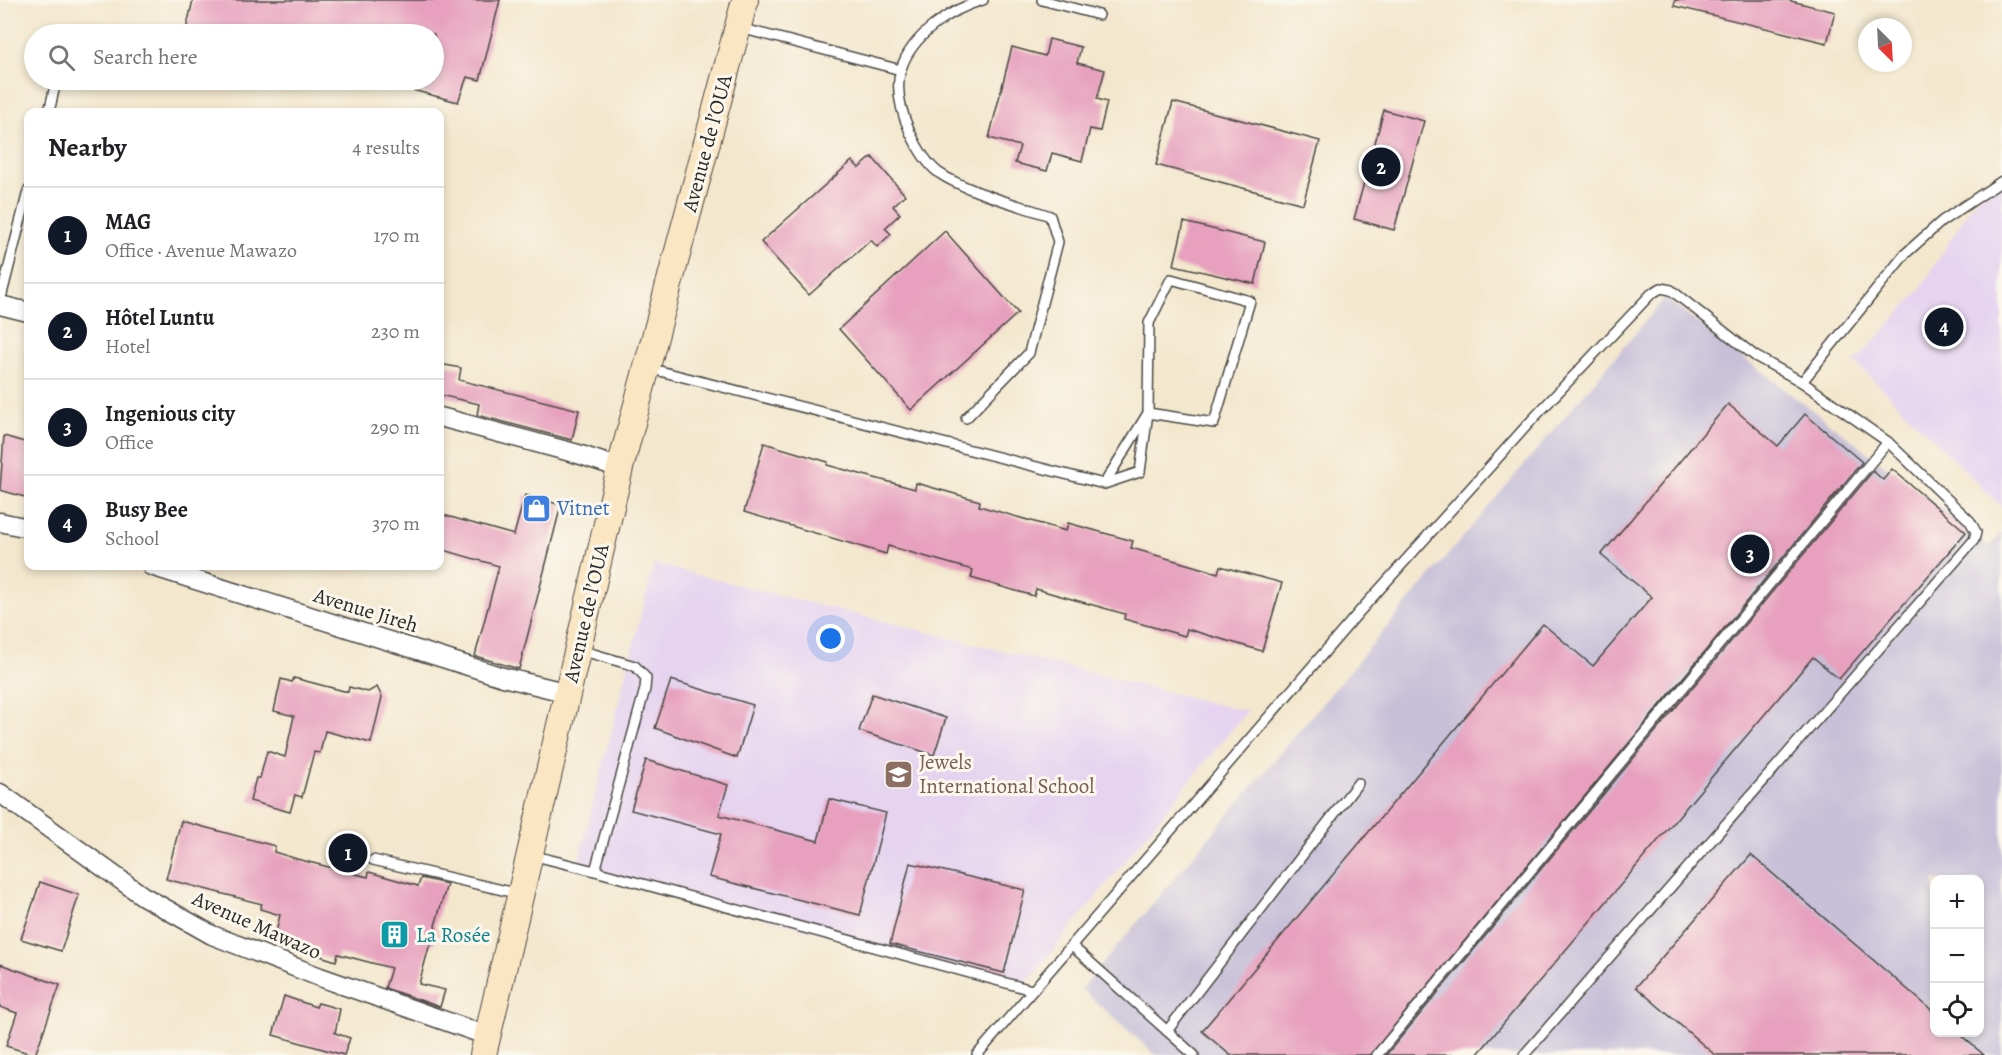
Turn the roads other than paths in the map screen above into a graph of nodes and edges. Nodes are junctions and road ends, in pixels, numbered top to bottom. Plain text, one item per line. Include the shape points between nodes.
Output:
1 (745, 0) edge
2 (983, 0) edge
3 (1042, 0) edge
4 (1099, 15) dead end
5 (738, 28) junction
6 (901, 70) junction
7 (55, 90) edge
8 (50, 108) edge
9 (2002, 181) edge
10 (24, 207) edge
11 (0, 303) edge
12 (24, 311) edge
13 (648, 368) junction
14 (1802, 382) junction
15 (1148, 414) junction
16 (444, 418) edge
17 (966, 418) dead end
18 (1888, 442) junction
19 (620, 468) junction
20 (1104, 484) junction
21 (0, 522) edge
22 (24, 527) edge
23 (164, 570) edge
24 (578, 650) junction
25 (568, 693) junction
26 (1358, 783) dead end
27 (0, 793) edge
28 (531, 855) junction
29 (373, 860) dead end
30 (595, 871) junction
31 (522, 894) junction
32 (1072, 946) junction
33 (1032, 990) junction
34 (1167, 1031) junction
35 (486, 1046) edge
36 (977, 1055) edge
37 (1194, 1055) edge
38 (1377, 1055) edge
39 (1524, 1055) edge

1 - 5 main road, Avenue de l’OUA
2 - 6 lane via 963,6 934,26
3 - 4 lane
5 - 6 lane
5 - 13 main road, Avenue de l’OUA
6 - 17 lane via 901,111 915,143 938,172 1050,216 1058,242 1029,353
7 - 8 lane
9 - 14 lane via 1942,221 1905,254
10 - 11 lane
11 - 12 street
13 - 19 main road, Avenue de l’OUA
13 - 20 lane
14 - 18 lane
14 - 32 lane via 1755,356 1671,290 1661,288 1651,294 1360,611
15 - 15 lane via 1214,423 1250,301 1171,279 1149,323
15 - 20 lane
15 - 20 lane via 1140,472
16 - 19 street
18 - 38 lane
18 - 39 lane via 1970,521 1976,532 1974,540
19 - 24 main road, Avenue de l’OUA
21 - 22 street
23 - 25 street, Avenue Jireh via 492,674
24 - 25 main road, Avenue de l’OUA
24 - 30 lane via 636,666 646,678
25 - 28 main road, Avenue de l’OUA
26 - 34 lane
27 - 35 street, Avenue Mawazo via 143,896 212,934
28 - 30 lane
28 - 31 main road, Avenue de l’OUA
29 - 31 lane
30 - 33 lane
31 - 35 main road, Avenue de l’OUA
32 - 33 lane
32 - 34 lane
33 - 36 lane
34 - 37 lane

